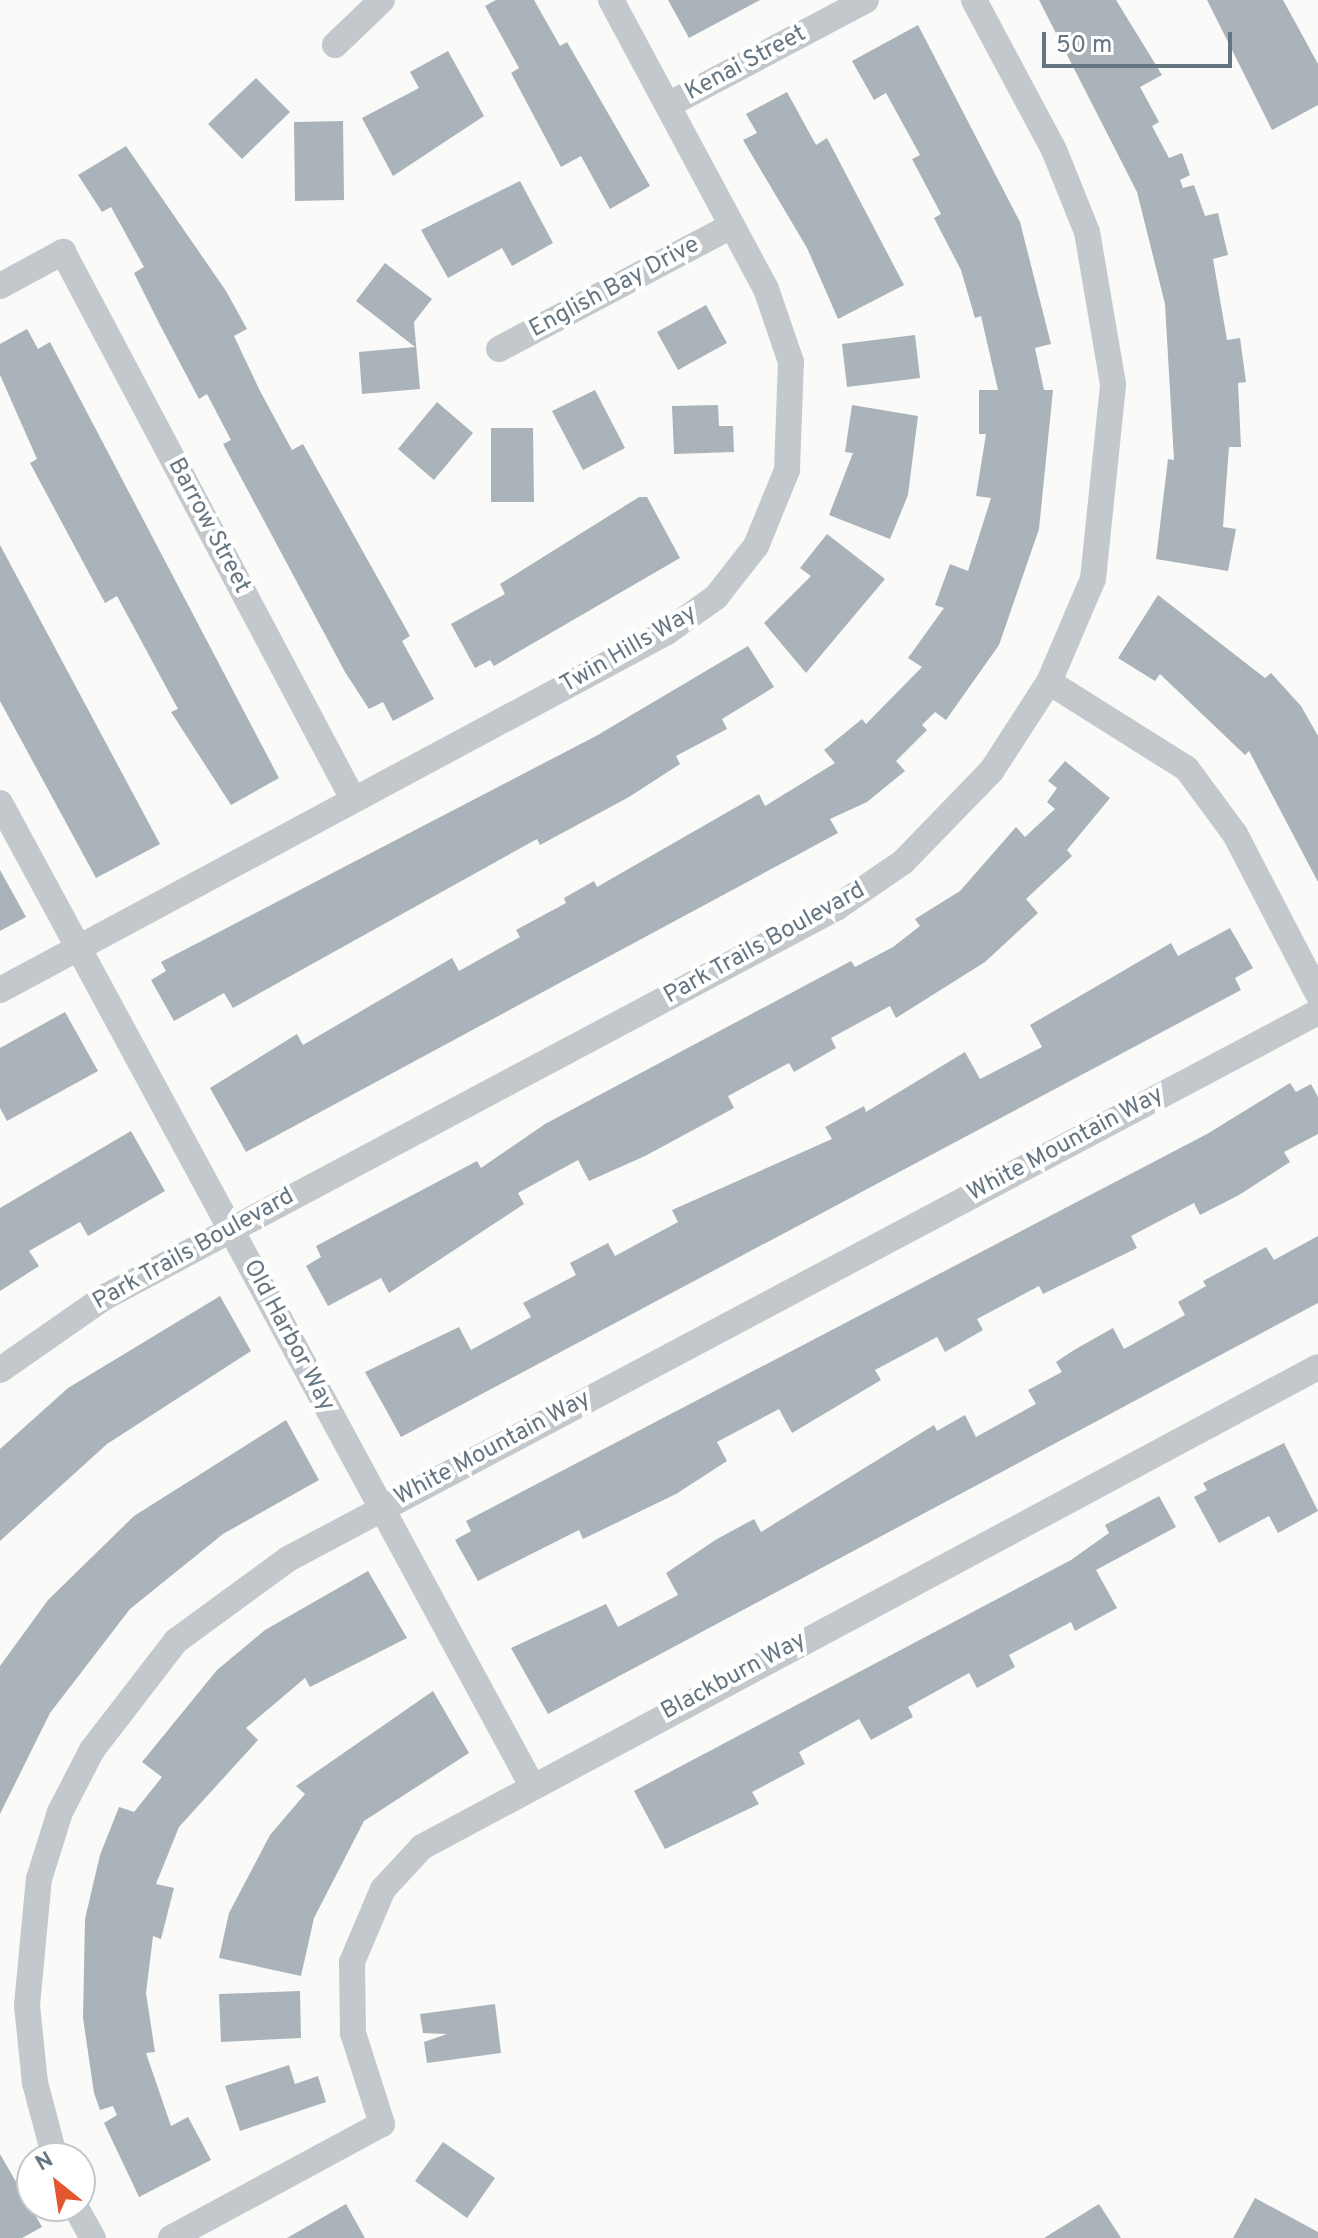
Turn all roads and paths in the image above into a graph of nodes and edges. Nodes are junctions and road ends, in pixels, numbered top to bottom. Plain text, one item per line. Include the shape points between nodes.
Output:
1 (382, 0) edge
2 (611, 0) edge
3 (866, 0) edge
4 (974, 0) edge
5 (335, 45) dead end
6 (668, 105) junction
7 (731, 226) junction
8 (0, 286) edge
9 (499, 349) dead end
10 (1049, 682) junction
11 (353, 799) junction
12 (0, 803) edge
13 (78, 948) junction
14 (0, 990) edge
15 (1318, 994) edge
16 (1318, 1012) edge
17 (231, 1228) junction
18 (1318, 1367) edge
19 (0, 1370) edge
20 (381, 1508) junction
21 (531, 1784) junction
22 (51, 2142) edge
23 (171, 2238) edge

1 - 5 street
2 - 6 street, Twin Hills Way
3 - 6 street, Kenai Street
4 - 10 street, Park Trails Boulevard via 1054,150 1087,232 1109,335 1112,434 1102,529 1093,579
6 - 7 street, Twin Hills Way
7 - 9 street, English Bay Drive
7 - 11 street, Twin Hills Way via 776,313 794,387 787,470 756,546 716,597 667,632
8 - 11 street, Barrow Street via 63,252
10 - 15 street via 1187,769 1235,834
10 - 17 street, Park Trails Boulevard via 967,801 868,888
11 - 13 street, Twin Hills Way
12 - 13 street, Old Harbor Way
13 - 14 street, Twin Hills Way
13 - 17 street, Old Harbor Way
16 - 20 street, White Mountain Way
17 - 19 street, Park Trails Boulevard via 82,1311
17 - 20 street, Old Harbor Way
18 - 21 street, Blackburn Way
20 - 21 street, Old Harbor Way
20 - 22 street, White Mountain Way via 259,1577 176,1641 130,1693 75,1781 48,1844 27,1950 35,2083
21 - 23 street, Blackburn Way via 422,1847 369,1912 352,1962 350,2010 382,2124

